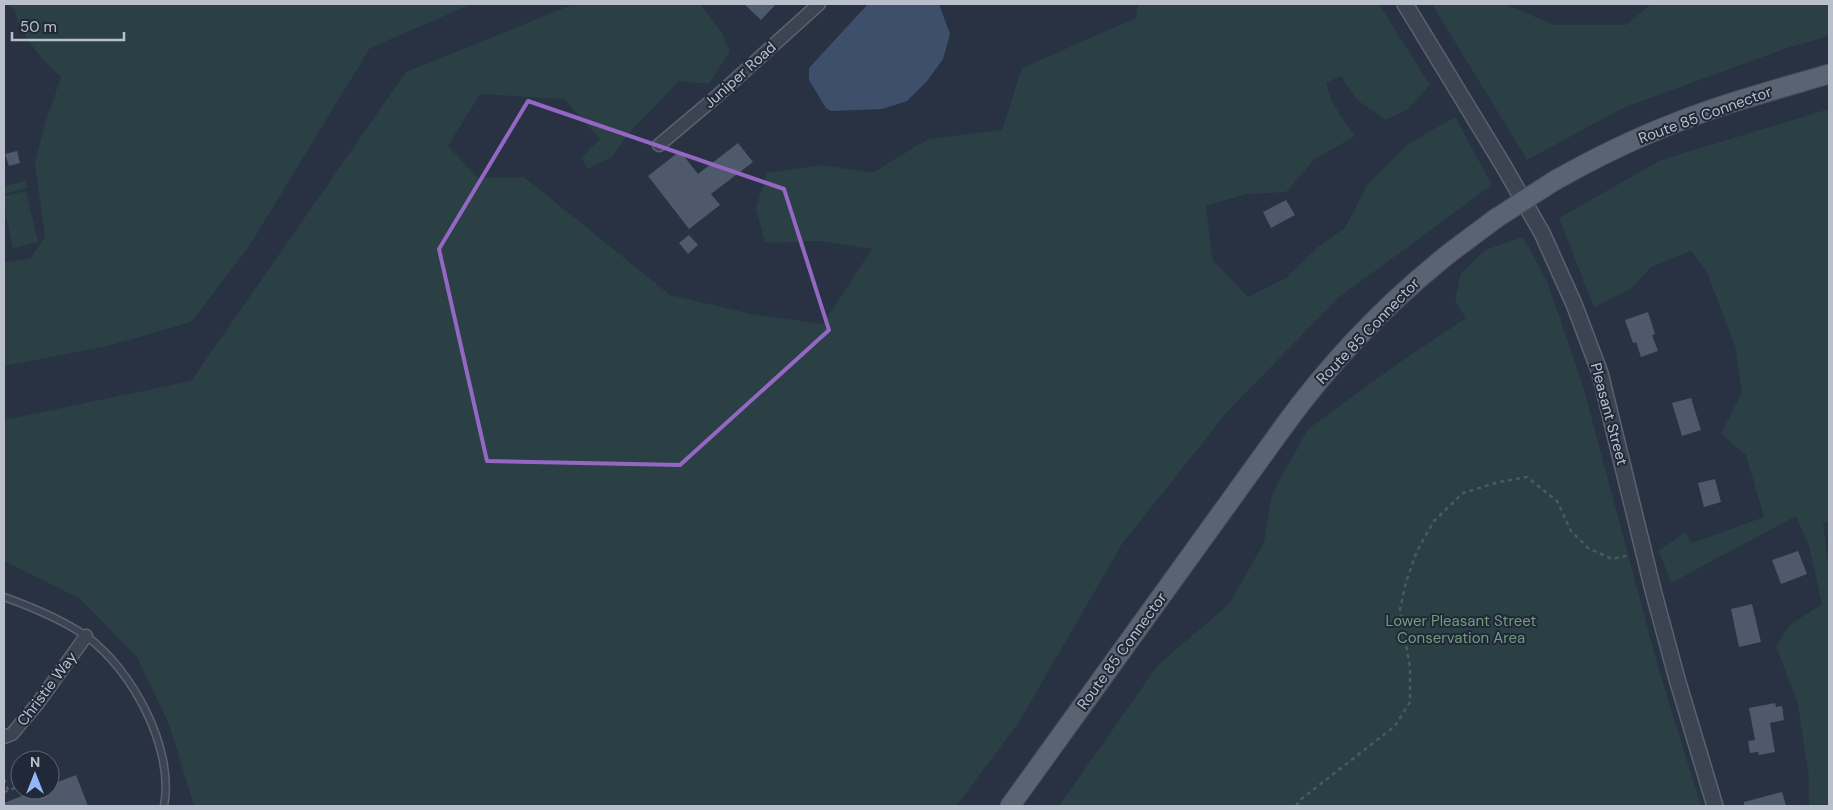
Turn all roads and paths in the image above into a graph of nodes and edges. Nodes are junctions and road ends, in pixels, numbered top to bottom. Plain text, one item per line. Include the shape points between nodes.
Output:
1 (819, 4) edge
2 (1405, 4) edge
3 (1829, 74) edge
4 (659, 145) dead end
5 (1644, 553) junction
6 (4, 597) edge
7 (86, 636) junction
8 (4, 737) edge
9 (4, 779) edge
10 (8, 790) joint
11 (4, 792) edge
12 (164, 806) edge
13 (1010, 806) edge
14 (1296, 806) edge
15 (1715, 806) edge

1 - 4 street, Juniper Road
2 - 5 street, Pleasant Street via 1542,233 1574,304 1600,373
3 - 13 main road, Route 85 Connector, bridge via 1676,122 1615,149 1554,181 1495,220 1418,280 1358,337 1320,379
5 - 14 path via 1612,559 1588,548 1571,531 1557,501 1527,477 1463,493 1434,521 1417,551 1406,582 1400,610 1410,667 1410,702 1395,726
5 - 15 street, Pleasant Street
6 - 7 lane via 35,608
7 - 8 street, Christie Way via 38,703 12,734
7 - 12 lane via 109,656 147,710 165,770
9 - 10 path
10 - 11 path

